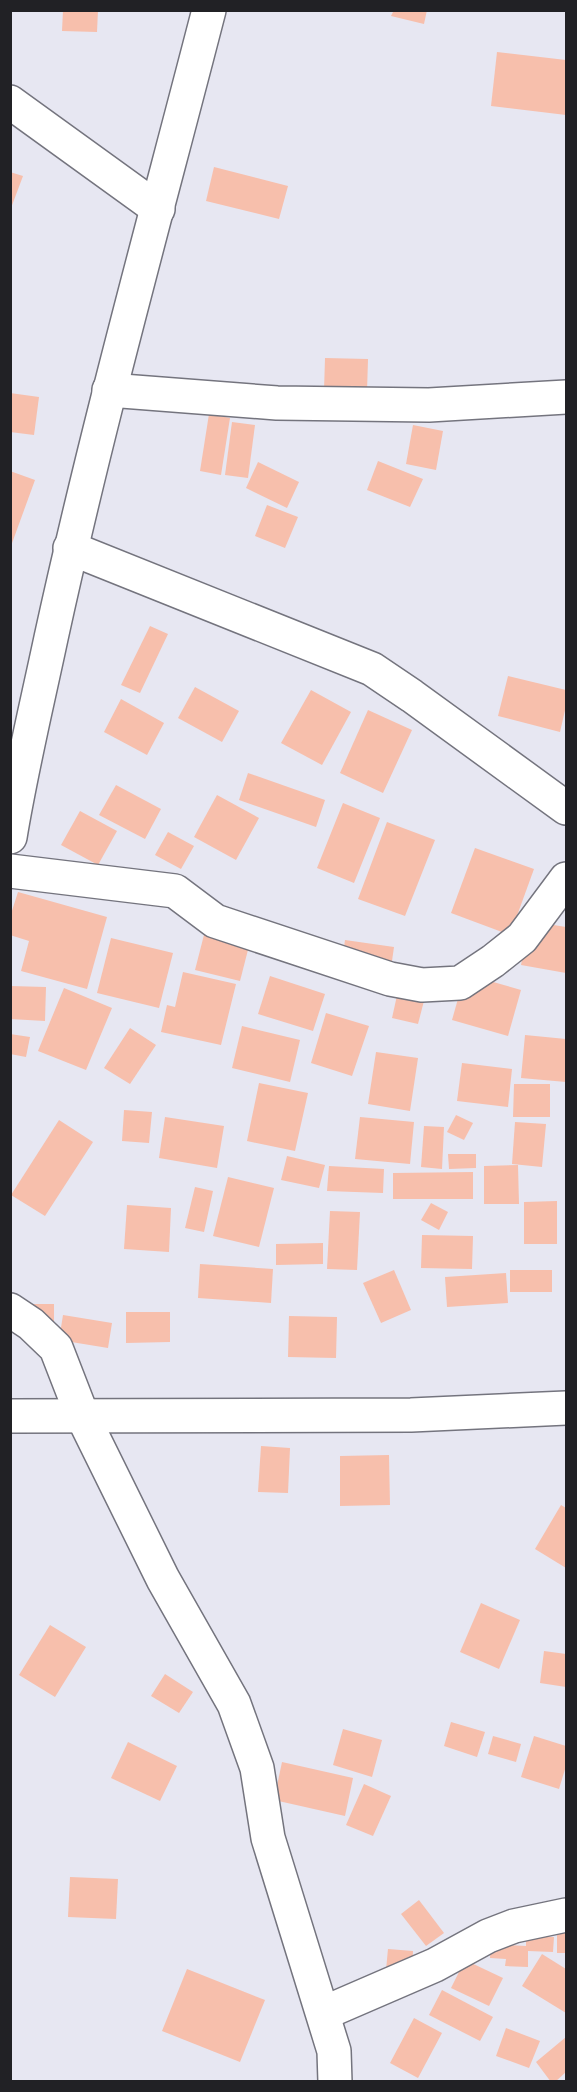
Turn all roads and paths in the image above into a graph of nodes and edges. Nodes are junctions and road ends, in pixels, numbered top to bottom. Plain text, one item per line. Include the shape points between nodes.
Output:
1 (209, 10) edge
2 (10, 102) edge
3 (158, 209) junction
4 (109, 390) junction
5 (567, 397) edge
6 (70, 548) junction
7 (567, 808) edge
8 (10, 837) edge
9 (10, 871) edge
10 (567, 879) edge
11 (10, 1310) edge
12 (567, 1408) edge
13 (82, 1415) junction
14 (10, 1416) edge
15 (567, 1916) edge
16 (324, 2013) junction
17 (335, 2082) edge

1 - 3 street
2 - 3 street
3 - 4 street
4 - 5 street via 277,404 429,405
4 - 6 street
6 - 7 street via 372,669
6 - 8 street
9 - 10 street via 175,891 215,921 422,986 460,983 493,961 522,938
11 - 13 street via 56,1348
12 - 13 street via 411,1415
13 - 14 street
13 - 16 street via 163,1578 242,1721 257,1768 268,1838
15 - 16 street via 514,1926 488,1936 435,1965
16 - 17 street via 334,2051

